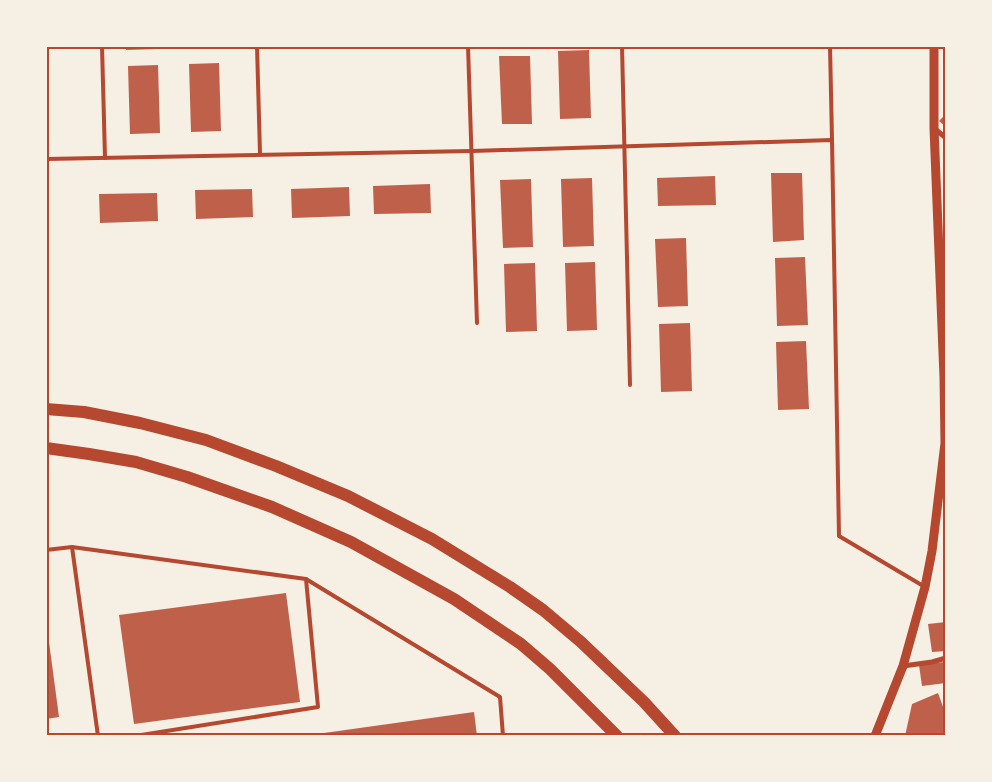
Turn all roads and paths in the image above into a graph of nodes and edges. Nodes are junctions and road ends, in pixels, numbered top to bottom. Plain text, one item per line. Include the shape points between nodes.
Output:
1 (102, 46) edge
2 (256, 46) edge
3 (468, 46) edge
4 (622, 46) edge
5 (830, 46) edge
6 (934, 46) edge
7 (934, 128) junction
8 (946, 138) edge
9 (832, 140) junction
10 (624, 146) junction
11 (472, 151) junction
12 (260, 154) junction
13 (105, 158) junction
14 (46, 159) edge
15 (477, 323) dead end
16 (630, 385) dead end
17 (46, 408) edge
18 (945, 442) edge
19 (46, 448) edge
20 (943, 484) edge
21 (72, 547) junction
22 (46, 550) edge
23 (306, 579) junction
24 (925, 587) junction
25 (946, 658) edge
26 (903, 666) junction
27 (98, 736) edge
28 (135, 736) edge
29 (503, 736) edge
30 (617, 736) edge
31 (675, 736) edge
32 (875, 736) edge

1 - 13 lane
2 - 12 lane
3 - 11 lane
4 - 10 lane
5 - 9 lane
6 - 7 street
7 - 8 street
7 - 18 street
9 - 10 lane
9 - 24 lane via 839,536
10 - 11 lane
10 - 16 lane
11 - 12 lane
11 - 15 lane
12 - 13 lane
13 - 14 lane
17 - 31 main road via 140,423 206,440 348,496 432,539 542,610 588,648
18 - 20 street
19 - 30 main road via 136,462 187,477 272,507 351,542 454,599 521,644
20 - 24 street
21 - 22 lane
21 - 23 lane
21 - 27 lane
23 - 28 lane via 318,707
23 - 29 lane via 500,697
24 - 26 street
25 - 26 street
26 - 32 street

